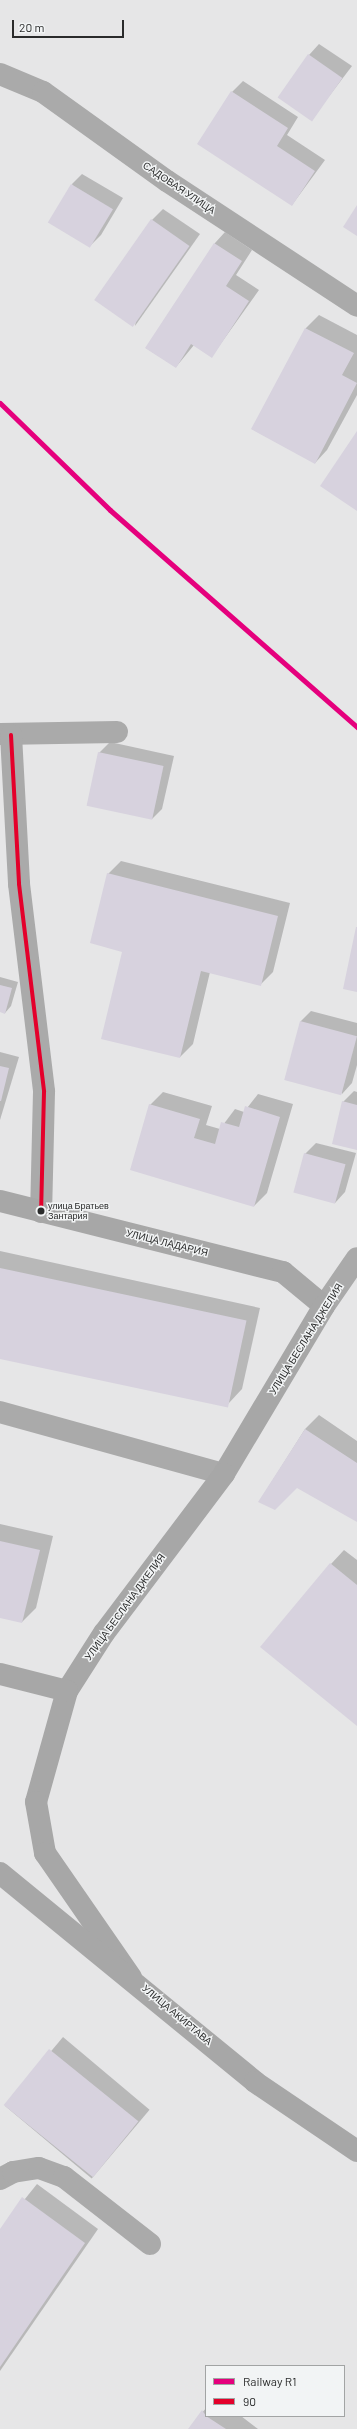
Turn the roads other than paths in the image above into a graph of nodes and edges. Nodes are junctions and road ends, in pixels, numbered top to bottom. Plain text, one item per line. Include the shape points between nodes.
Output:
1 (0, 74) edge
2 (357, 306) edge
3 (117, 732) dead end
4 (5, 734) edge
5 (0, 1201) edge
6 (41, 1212) junction
7 (357, 1258) edge
8 (324, 1306) junction
9 (0, 1412) edge
10 (224, 1474) junction
11 (0, 1674) edge
12 (67, 1691) junction
13 (0, 1874) edge
14 (131, 1977) junction
15 (357, 2151) edge
16 (0, 2179) edge
17 (150, 2244) dead end

1 - 2 street, САДОВАЯ УЛИЦА via 43,92 167,181
3 - 4 street
4 - 6 street via 19,884 44,1092
5 - 6 highway, УЛИЦА ЛАДАРИЯ
6 - 8 highway, УЛИЦА ЛАДАРИЯ via 283,1272
7 - 8 street, УЛИЦА БЕСЛАНА ДЖЕЛИЯ
8 - 10 highway, УЛИЦА БЕСЛАНА ДЖЕЛИЯ
9 - 10 street
10 - 12 highway, УЛИЦА БЕСЛАНА ДЖЕЛИЯ via 104,1633
11 - 12 highway
12 - 14 highway, УЛИЦА БЕСЛАНА ДЖЕЛИЯ via 36,1802 45,1854
13 - 14 highway, УЛИЦА АКИРТАВА
14 - 15 highway, УЛИЦА АКИРТАВА via 255,2082
16 - 17 street via 13,2172 39,2168 64,2176

